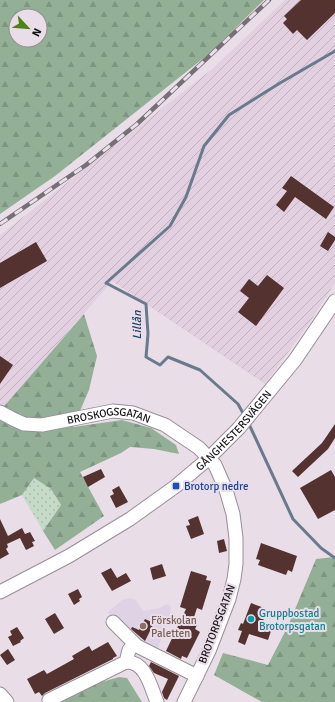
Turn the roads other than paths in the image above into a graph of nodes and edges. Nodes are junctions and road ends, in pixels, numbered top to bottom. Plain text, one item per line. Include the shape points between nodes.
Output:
1 (335, 301) edge
2 (0, 412) edge
3 (209, 458) junction
4 (0, 592) edge
5 (113, 622) dead end
6 (134, 644) junction
7 (126, 662) junction
8 (197, 676) junction
9 (0, 694) edge
10 (49, 700) dead end
11 (8, 702) edge
12 (157, 702) edge
13 (184, 702) edge

1 - 3 street, GÅNGHESTERSVÄGEN via 295,360 238,428
2 - 3 street, BROSKOGSGATAN via 24,424 42,425 113,411 133,413 165,425 187,438
3 - 4 street, GÅNGHESTERSVÄGEN via 130,519 69,556
3 - 8 street, BROTORPSGATAN via 220,473 233,514 236,564 229,599
5 - 6 street, BROTORPSGATAN
6 - 7 street via 128,650
6 - 8 street, BROTORPSGATAN
7 - 10 street
7 - 12 street via 138,664
8 - 13 street, BROTORPSGATAN
9 - 11 street

